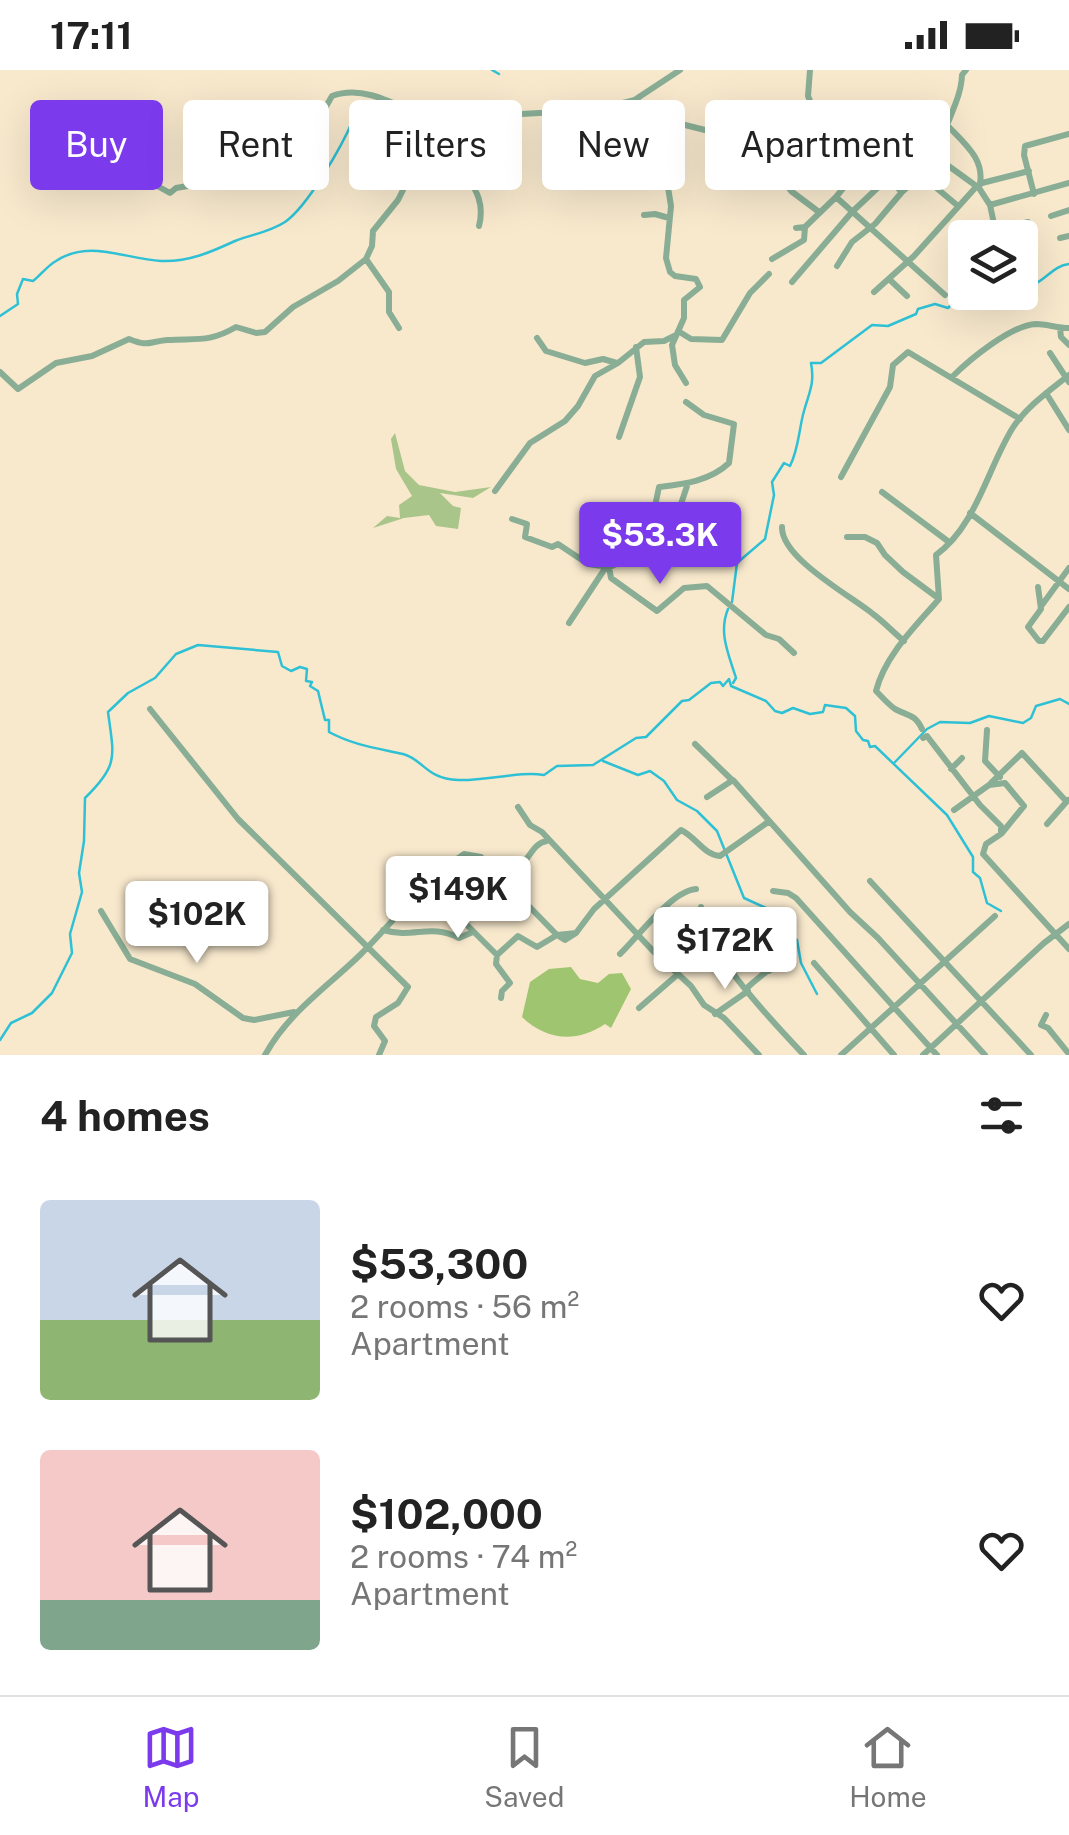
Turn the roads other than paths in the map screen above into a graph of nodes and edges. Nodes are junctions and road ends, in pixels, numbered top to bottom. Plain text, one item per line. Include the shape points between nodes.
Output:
1 (680, 70) edge
2 (810, 70) edge
3 (962, 72) edge
4 (381, 100) edge
5 (635, 100) edge
6 (810, 100) edge
7 (950, 116) edge
8 (950, 128) edge
9 (1069, 134) edge
10 (950, 167) edge
11 (1029, 171) junction
12 (1069, 183) edge
13 (979, 186) junction
14 (163, 189) edge
15 (403, 190) edge
16 (477, 190) edge
17 (670, 190) edge
18 (790, 190) edge
19 (842, 190) edge
20 (873, 190) edge
21 (939, 190) edge
22 (902, 192) edge
23 (1034, 194) junction
24 (836, 197) junction
25 (990, 205) junction
26 (958, 206) junction
27 (822, 210) junction
28 (849, 210) junction
29 (1069, 210) edge
30 (644, 215) dead end
31 (1051, 216) dead end
32 (669, 218) junction
33 (993, 220) edge
34 (479, 226) dead end
35 (868, 227) junction
36 (796, 228) dead end
37 (805, 228) junction
38 (1069, 236) edge
39 (1060, 238) dead end
40 (366, 258) junction
41 (772, 260) dead end
42 (906, 262) junction
43 (837, 266) dead end
44 (769, 274) dead end
45 (889, 279) junction
46 (792, 282) dead end
47 (874, 292) dead end
48 (946, 295) dead end
49 (907, 296) dead end
50 (399, 328) dead end
51 (1065, 328) edge
52 (676, 333) junction
53 (537, 338) dead end
54 (1069, 345) edge
55 (636, 347) junction
56 (1050, 353) dead end
57 (618, 363) junction
58 (0, 372) edge
59 (952, 377) junction
60 (1068, 378) edge
61 (686, 383) dead end
62 (1046, 393) junction
63 (686, 402) dead end
64 (1020, 419) junction
65 (1069, 430) edge
66 (619, 437) dead end
67 (841, 477) dead end
68 (687, 486) junction
69 (495, 491) dead end
70 (882, 492) dead end
71 (970, 512) junction
72 (512, 519) dead end
73 (782, 527) dead end
74 (848, 537) dead end
75 (949, 542) junction
76 (637, 546) junction
77 (609, 567) junction
78 (1069, 568) edge
79 (1058, 581) junction
80 (1038, 588) dead end
81 (1069, 589) edge
82 (939, 599) junction
83 (1041, 606) junction
84 (1069, 607) edge
85 (569, 623) dead end
86 (904, 641) junction
87 (794, 653) dead end
88 (150, 709) dead end
89 (987, 730) dead end
90 (696, 744) dead end
91 (962, 758) dead end
92 (951, 769) junction
93 (731, 779) junction
94 (1002, 779) junction
95 (974, 797) junction
96 (707, 798) dead end
97 (1068, 800) edge
98 (518, 807) dead end
99 (954, 810) dead end
100 (768, 822) junction
101 (1046, 824) dead end
102 (1001, 834) junction
103 (547, 841) junction
104 (870, 881) dead end
105 (422, 886) junction
106 (510, 888) junction
107 (696, 890) dead end
108 (773, 891) dead end
109 (605, 902) junction
110 (701, 907) dead end
111 (101, 911) dead end
112 (994, 916) dead end
113 (1069, 924) edge
114 (382, 930) junction
115 (474, 932) junction
116 (767, 934) dead end
117 (1054, 934) junction
118 (557, 935) junction
119 (640, 935) junction
120 (368, 946) junction
121 (1069, 949) edge
122 (620, 954) dead end
123 (497, 955) junction
124 (700, 955) dead end
125 (943, 961) junction
126 (814, 962) dead end
127 (726, 963) junction
128 (677, 975) junction
129 (918, 984) junction
130 (747, 990) junction
131 (502, 998) dead end
132 (982, 1001) junction
133 (894, 1005) junction
134 (639, 1008) dead end
135 (296, 1012) junction
136 (714, 1014) junction
137 (1046, 1015) dead end
138 (959, 1025) junction
139 (872, 1028) junction
140 (934, 1052) edge
141 (845, 1054) edge
142 (1069, 1054) edge
143 (265, 1055) edge
144 (379, 1055) edge
145 (759, 1055) edge
146 (804, 1055) edge
147 (894, 1055) edge
148 (923, 1055) edge
149 (984, 1055) edge
150 (1031, 1055) edge

1 - 5 street
2 - 6 street
3 - 7 street
4 - 14 street via 347,91 329,99 316,126 292,144 234,160 216,181
8 - 13 street via 979,161
9 - 11 street via 1026,146
10 - 13 street
11 - 13 street
11 - 23 street
12 - 23 street
13 - 25 street
13 - 26 street
15 - 40 street via 373,232
16 - 34 street
17 - 32 street
18 - 27 street
19 - 24 street
20 - 28 street
21 - 26 street
22 - 35 street
23 - 25 street
24 - 27 street
24 - 28 street
25 - 33 street
26 - 42 street
27 - 28 street
27 - 37 street
28 - 35 street
28 - 46 street
29 - 31 street
30 - 32 street
32 - 52 street via 670,272 700,286 684,300
35 - 42 street
35 - 43 street
36 - 37 street
37 - 41 street via 804,240
38 - 39 street
40 - 50 street via 389,292 389,312
40 - 58 street via 265,332 236,327 214,339 152,345 129,339 56,363 18,389
42 - 45 street
42 - 48 street
44 - 52 street via 720,341
45 - 47 street
45 - 49 street
51 - 54 street via 1061,336
51 - 59 street via 1036,324 1015,331
52 - 55 street
52 - 61 street via 673,358
53 - 57 street via 546,352
55 - 57 street
55 - 66 street via 640,378
56 - 60 street
57 - 69 street via 595,376 578,406 530,444
59 - 64 street
59 - 67 street via 904,354
60 - 62 street
62 - 64 street
62 - 65 street
63 - 68 street via 736,426 727,465
64 - 71 street
68 - 76 street via 678,513
68 - 76 street via 658,487 654,511 637,529
70 - 75 street
71 - 75 street
71 - 79 street
72 - 77 street via 527,524 525,537
73 - 86 street via 786,544 804,562
74 - 82 street via 877,543
75 - 82 street via 935,560
76 - 77 street
77 - 85 street
77 - 87 street via 611,578 657,610 684,588 706,586
78 - 79 street
79 - 81 street
79 - 83 street
80 - 83 street
82 - 86 street
83 - 84 street via 1028,627 1043,641
86 - 92 street via 876,691 914,716
88 - 120 street via 238,819
89 - 94 street via 986,761
90 - 93 street
91 - 92 street
92 - 95 street
93 - 96 street
93 - 100 street
94 - 95 street
94 - 97 street via 1025,754
94 - 102 street via 1024,806
95 - 99 street
95 - 102 street via 1002,826
97 - 101 street
98 - 103 street
100 - 109 street via 720,856 681,830
100 - 129 street
102 - 117 street via 982,854
103 - 106 street via 517,868
103 - 109 street
104 - 125 street
105 - 106 street via 472,854
105 - 114 street
105 - 115 street
106 - 118 street
107 - 119 street via 677,898
108 - 133 street via 796,898
109 - 118 street via 576,933
109 - 119 street
110 - 127 street via 708,935
111 - 135 street via 130,959 195,984 243,1018
112 - 125 street
113 - 117 street
114 - 115 street via 401,935 438,929 460,938
114 - 120 street
115 - 123 street
116 - 130 street via 767,959 774,949 778,961
117 - 121 street
117 - 132 street
118 - 123 street via 537,947 518,936
119 - 122 street
119 - 128 street
120 - 135 street
120 - 144 street via 408,987 376,1017 374,1026 385,1041
123 - 131 street via 510,982
124 - 127 street
125 - 129 street
125 - 132 street
126 - 139 street
127 - 130 street
128 - 134 street
128 - 136 street
129 - 133 street
129 - 138 street
130 - 136 street
130 - 146 street
132 - 138 street
132 - 150 street
133 - 139 street
133 - 140 street
135 - 143 street
136 - 145 street
137 - 142 street via 1042,1025
138 - 140 street
138 - 149 street
139 - 141 street
139 - 147 street
140 - 148 street

